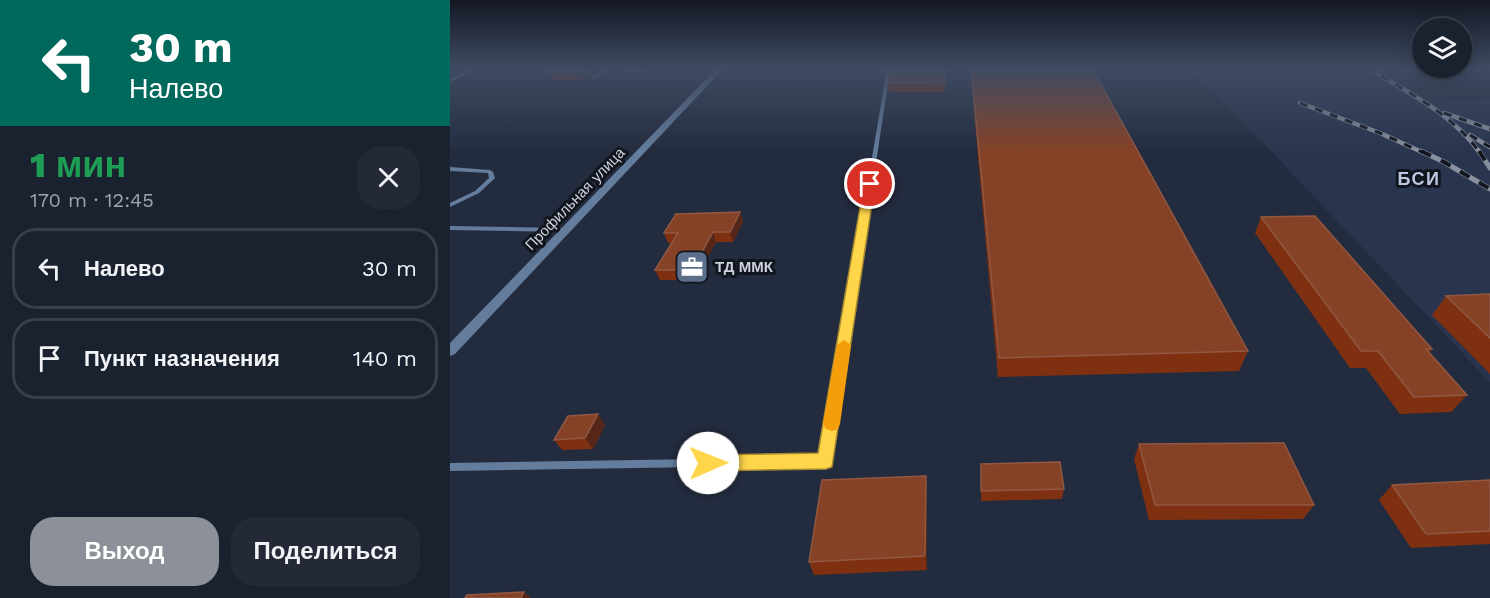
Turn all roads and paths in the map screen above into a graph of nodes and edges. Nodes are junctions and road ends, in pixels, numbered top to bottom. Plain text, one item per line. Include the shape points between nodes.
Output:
1 (694, 96) edge
2 (884, 96) edge
3 (450, 169) edge
4 (450, 205) edge
5 (450, 228) edge
6 (565, 230) junction
7 (450, 351) edge
8 (450, 467) edge

1 - 6 street, Профильная улица
2 - 8 lane via 826,461
3 - 4 lane via 490,172 492,178 477,192
5 - 6 lane
6 - 7 street, Профильная улица

